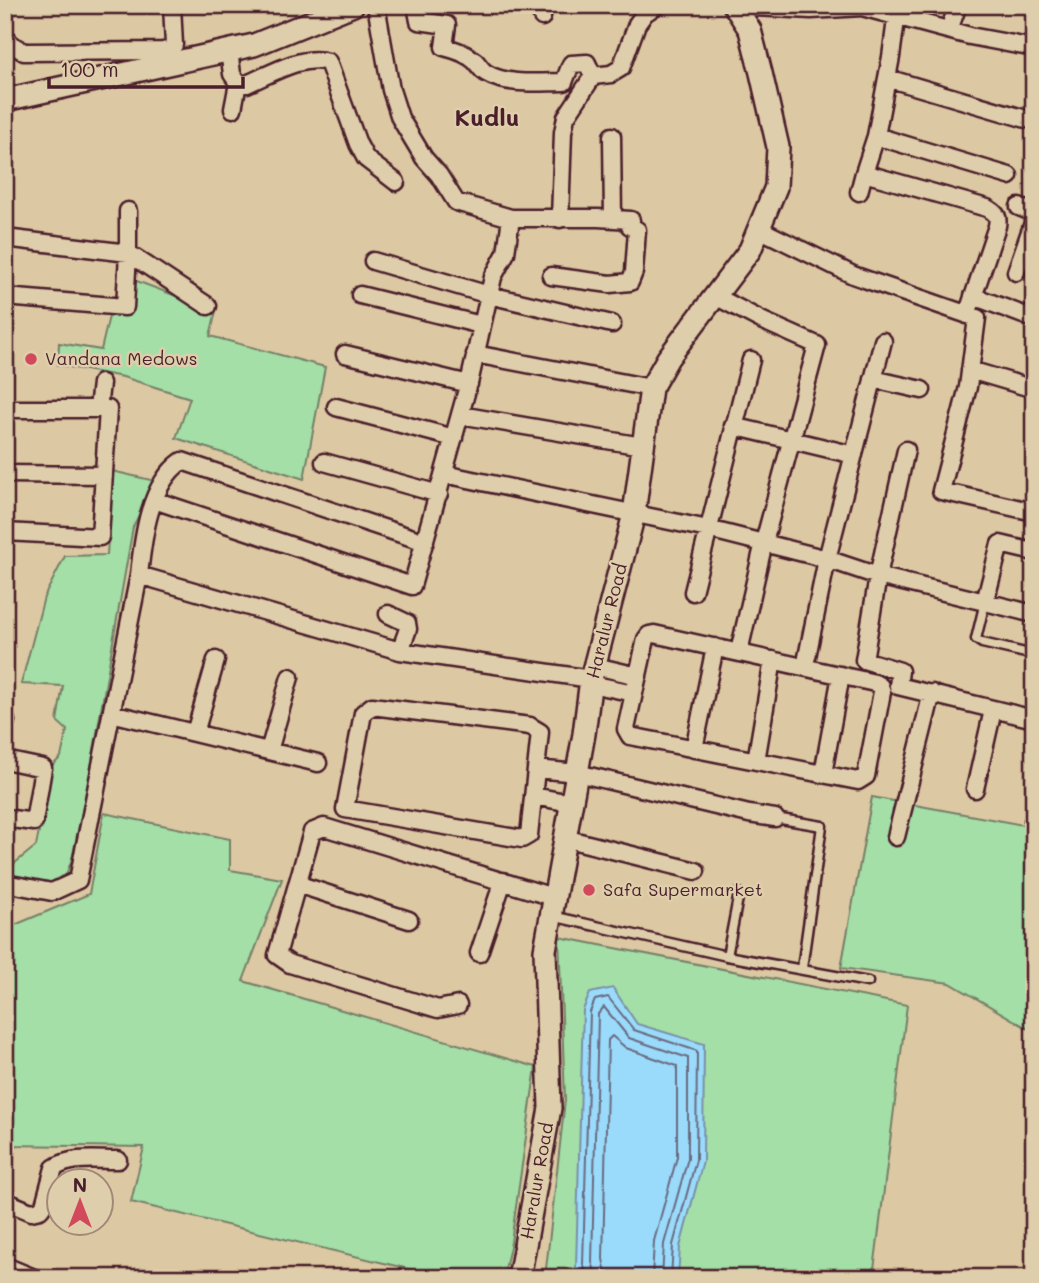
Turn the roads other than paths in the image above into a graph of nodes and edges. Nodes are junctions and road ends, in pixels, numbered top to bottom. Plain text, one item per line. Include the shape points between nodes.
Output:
1 (172, 5) edge
2 (353, 5) edge
3 (376, 5) edge
4 (416, 5) edge
5 (657, 5) edge
6 (958, 5) edge
7 (740, 6) edge
8 (898, 11) edge
9 (949, 30) junction
10 (5, 36) edge
11 (1034, 48) edge
12 (229, 50) junction
13 (164, 58) junction
14 (593, 76) junction
15 (887, 78) junction
16 (238, 83) junction
17 (5, 100) edge
18 (233, 109) dead end
19 (1026, 119) dead end
20 (612, 136) dead end
21 (876, 136) junction
22 (864, 173) junction
23 (1009, 176) dead end
24 (396, 182) dead end
25 (859, 191) dead end
26 (128, 211) dead end
27 (511, 218) junction
28 (560, 219) junction
29 (613, 219) junction
30 (1034, 220) edge
31 (759, 229) junction
32 (5, 239) edge
33 (128, 253) junction
34 (373, 261) dead end
35 (1016, 272) dead end
36 (551, 276) dead end
37 (360, 295) dead end
38 (489, 295) junction
39 (715, 296) junction
40 (972, 296) junction
41 (5, 297) edge
42 (208, 306) dead end
43 (967, 314) junction
44 (1034, 319) edge
45 (612, 324) dead end
46 (481, 325) junction
47 (883, 341) dead end
48 (345, 354) dead end
49 (475, 354) junction
50 (751, 360) dead end
51 (970, 370) junction
52 (873, 379) junction
53 (101, 383) dead end
54 (469, 384) junction
55 (651, 388) junction
56 (1034, 389) edge
57 (922, 390) dead end
58 (336, 407) dead end
59 (5, 409) edge
60 (98, 410) junction
61 (460, 415) junction
62 (733, 426) junction
63 (454, 438) junction
64 (791, 440) junction
65 (642, 446) junction
66 (905, 450) dead end
67 (854, 454) junction
68 (324, 462) dead end
69 (5, 474) edge
70 (444, 474) junction
71 (104, 475) junction
72 (439, 494) junction
73 (154, 500) junction
74 (1034, 512) edge
75 (634, 514) junction
76 (708, 529) junction
77 (5, 532) edge
78 (425, 542) junction
79 (764, 542) junction
80 (1034, 552) edge
81 (827, 559) junction
82 (139, 575) junction
83 (878, 576) junction
84 (693, 592) dead end
85 (985, 603) junction
86 (388, 614) dead end
87 (1034, 614) edge
88 (741, 643) dead end
89 (715, 647) junction
90 (400, 651) junction
91 (1034, 655) edge
92 (807, 657) dead end
93 (216, 660) dead end
94 (774, 660) junction
95 (842, 675) junction
96 (592, 676) junction
97 (638, 676) junction
98 (290, 677) dead end
99 (634, 693) junction
100 (932, 693) junction
101 (993, 710) junction
102 (111, 713) junction
103 (1034, 719) edge
104 (195, 733) junction
105 (694, 749) junction
106 (269, 751) junction
107 (5, 760) edge
108 (756, 761) junction
109 (318, 763) dead end
110 (536, 769) junction
111 (577, 773) junction
112 (822, 774) junction
113 (975, 789) dead end
114 (533, 796) junction
115 (571, 803) junction
116 (5, 818) edge
117 (775, 818) joint
118 (896, 837) dead end
119 (564, 838) junction
120 (696, 871) dead end
121 (503, 881) junction
122 (5, 883) edge
123 (297, 884) junction
124 (739, 892) dead end
125 (552, 906) junction
126 (409, 920) dead end
127 (479, 953) dead end
128 (727, 956) junction
129 (802, 968) junction
130 (868, 982) dead end
131 (457, 1005) dead end
132 (118, 1160) dead end
133 (5, 1201) edge
134 (5, 1266) edge
135 (34, 1278) edge
136 (519, 1278) edge

1 - 13 street via 174,45
2 - 12 street via 254,45
3 - 27 street via 391,90 400,118 424,158 456,202
4 - 14 street via 419,21 447,25 444,47 462,52 492,76 564,82 571,64 587,63
5 - 14 street via 637,24 621,68
6 - 9 street
7 - 8 street
7 - 31 street, Haralur Road via 778,147 776,187
8 - 9 street
8 - 15 street
9 - 11 street
10 - 13 street via 24,52
12 - 13 street
12 - 16 street
13 - 17 street
14 - 28 street via 566,117
15 - 19 street
15 - 21 street
16 - 18 street
16 - 24 street via 247,84 306,60 328,62 366,159
20 - 29 street
21 - 22 street
21 - 23 street
22 - 25 street
22 - 40 street via 995,212 998,219
26 - 33 street
27 - 28 street
27 - 38 street via 506,253
28 - 29 street
29 - 36 street via 631,220 630,226 637,230 630,282 610,284
30 - 35 street
31 - 39 street, Haralur Road via 751,250
31 - 43 street via 853,275
32 - 33 street
33 - 41 street via 125,307
33 - 42 street
34 - 38 street
37 - 46 street
38 - 45 street
38 - 46 street
39 - 55 street, Haralur Road
39 - 64 street via 817,345
40 - 43 street
40 - 44 street
43 - 51 street via 977,318
46 - 49 street
47 - 52 street
48 - 54 street
49 - 54 street
49 - 55 street
50 - 62 street
51 - 56 street
51 - 74 street via 941,491
52 - 57 street
52 - 67 street
53 - 60 street
54 - 61 street
55 - 65 street, Haralur Road
58 - 63 street
59 - 60 street
60 - 71 street via 108,410
61 - 63 street
61 - 65 street
62 - 64 street
62 - 76 street
63 - 70 street
64 - 67 street
64 - 79 street
65 - 75 street, Haralur Road
66 - 83 street
67 - 81 street
68 - 72 street
69 - 71 street
70 - 72 street
70 - 75 street
71 - 77 street via 100,537
72 - 78 street
73 - 78 street via 171,468 182,461
73 - 78 street via 412,586
73 - 82 street via 142,542
75 - 76 street
75 - 96 street, Haralur Road
76 - 79 street
76 - 84 street
79 - 81 street
79 - 88 street
80 - 85 street via 1000,544
81 - 83 street
81 - 92 street
82 - 90 street
82 - 102 street
83 - 85 street
83 - 100 street via 864,660 900,671 898,686
85 - 87 street
85 - 91 lane via 976,639
86 - 90 street via 407,623
89 - 94 street
89 - 97 street via 649,635
89 - 105 street
90 - 96 street
93 - 104 street
94 - 95 street
94 - 108 street
95 - 112 street
95 - 112 street via 875,683 882,692 866,776 858,781
96 - 97 street
96 - 99 street
96 - 111 street, Haralur Road
97 - 99 street
98 - 106 street
99 - 105 street via 630,736
100 - 101 street
100 - 118 street
101 - 103 street
101 - 113 street
102 - 104 street
102 - 122 street via 78,880 52,892
104 - 106 street
105 - 108 street
106 - 109 street
107 - 116 street via 43,768 34,822
108 - 112 street
110 - 111 street
110 - 114 street
110 - 114 street via 540,732 530,726 372,706 362,713 345,809 522,839 529,835
111 - 115 street, Haralur Road
111 - 117 street
114 - 115 street
115 - 119 street, Haralur Road
117 - 129 lane via 822,825
119 - 120 street
119 - 125 street, Haralur Road
121 - 123 street via 324,827 312,832
121 - 125 street
121 - 127 street
123 - 126 street
123 - 131 street via 277,955 283,960 438,1009
124 - 128 lane
125 - 128 lane
125 - 136 street, Haralur Road via 545,950 550,1108
128 - 129 lane
129 - 130 lane
132 - 133 street via 74,1160 54,1168 40,1210 31,1212
134 - 135 street

